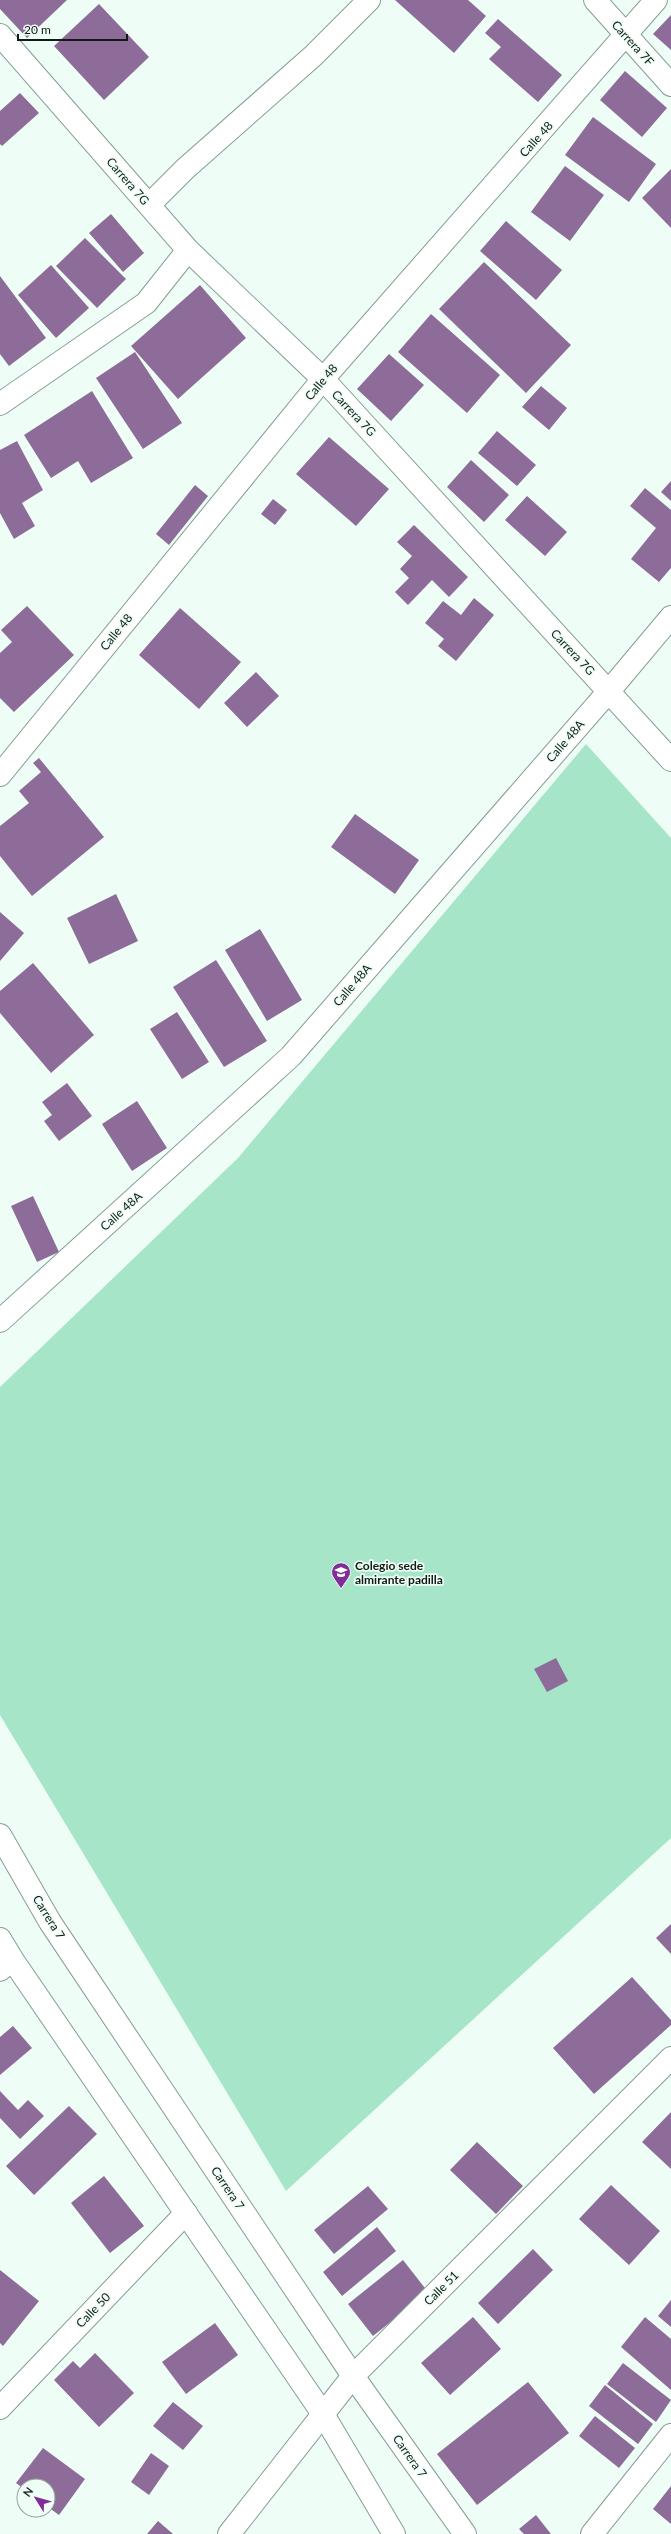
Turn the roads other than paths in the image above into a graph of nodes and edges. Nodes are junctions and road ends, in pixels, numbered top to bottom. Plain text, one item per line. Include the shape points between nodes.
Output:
1 (369, 0) edge
2 (595, 0) edge
3 (656, 0) edge
4 (0, 35) edge
5 (627, 36) junction
6 (671, 85) edge
7 (149, 205) junction
8 (188, 250) junction
9 (323, 379) junction
10 (0, 404) edge
11 (671, 617) edge
12 (609, 691) junction
13 (671, 760) edge
14 (0, 774) edge
15 (0, 1322) edge
16 (0, 1835) edge
17 (0, 1939) edge
18 (6, 1965) edge
19 (671, 2058) edge
20 (186, 2213) junction
21 (353, 2376) junction
22 (0, 2408) edge
23 (323, 2414) junction
24 (671, 2435) edge
25 (229, 2534) edge
26 (394, 2534) edge
27 (465, 2534) edge
28 (592, 2534) edge

1 - 7 street via 313,56 185,169
2 - 5 street, Carrera 7F
3 - 5 street, Calle 48
4 - 7 street, Carrera 7G
5 - 6 street, Carrera 7F
5 - 9 street, Calle 48
7 - 8 street, Carrera 7G
8 - 9 street, Carrera 7G
8 - 10 street via 146,303
9 - 12 street, Carrera 7G
9 - 14 street, Calle 48
11 - 12 street, Calle 48A
12 - 13 street, Carrera 7G
12 - 15 street, Calle 48A via 291,1056
16 - 21 street, Carrera 7 via 50,1922
17 - 18 street
18 - 20 street
19 - 21 street, Calle 51
20 - 22 street, Calle 50
20 - 23 street
21 - 23 street, Calle 51
21 - 27 street, Carrera 7
23 - 25 street, Calle 51
23 - 26 street
24 - 28 street

